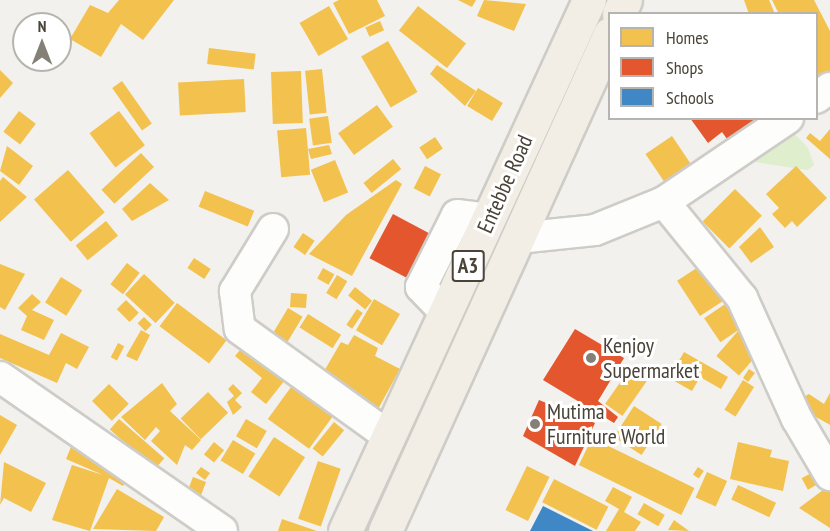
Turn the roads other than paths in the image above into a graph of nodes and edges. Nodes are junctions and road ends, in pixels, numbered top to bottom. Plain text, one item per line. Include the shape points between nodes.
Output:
1 (589, 0) edge
2 (608, 36) edge
3 (785, 120) edge
4 (664, 202) junction
5 (273, 229) dead end
6 (518, 238) junction
7 (0, 377) edge
8 (390, 437) junction
9 (830, 475) edge
10 (222, 531) edge
11 (345, 531) edge
12 (385, 531) edge

1 - 8 main road, Entebbe Road / A3
2 - 6 main road, Entebbe Road / A3
3 - 4 street
4 - 6 street via 595,231
4 - 9 street via 746,305 797,419
5 - 8 street via 235,291 240,329
6 - 12 main road, Entebbe Road / A3
7 - 10 street
8 - 11 main road, Entebbe Road / A3

